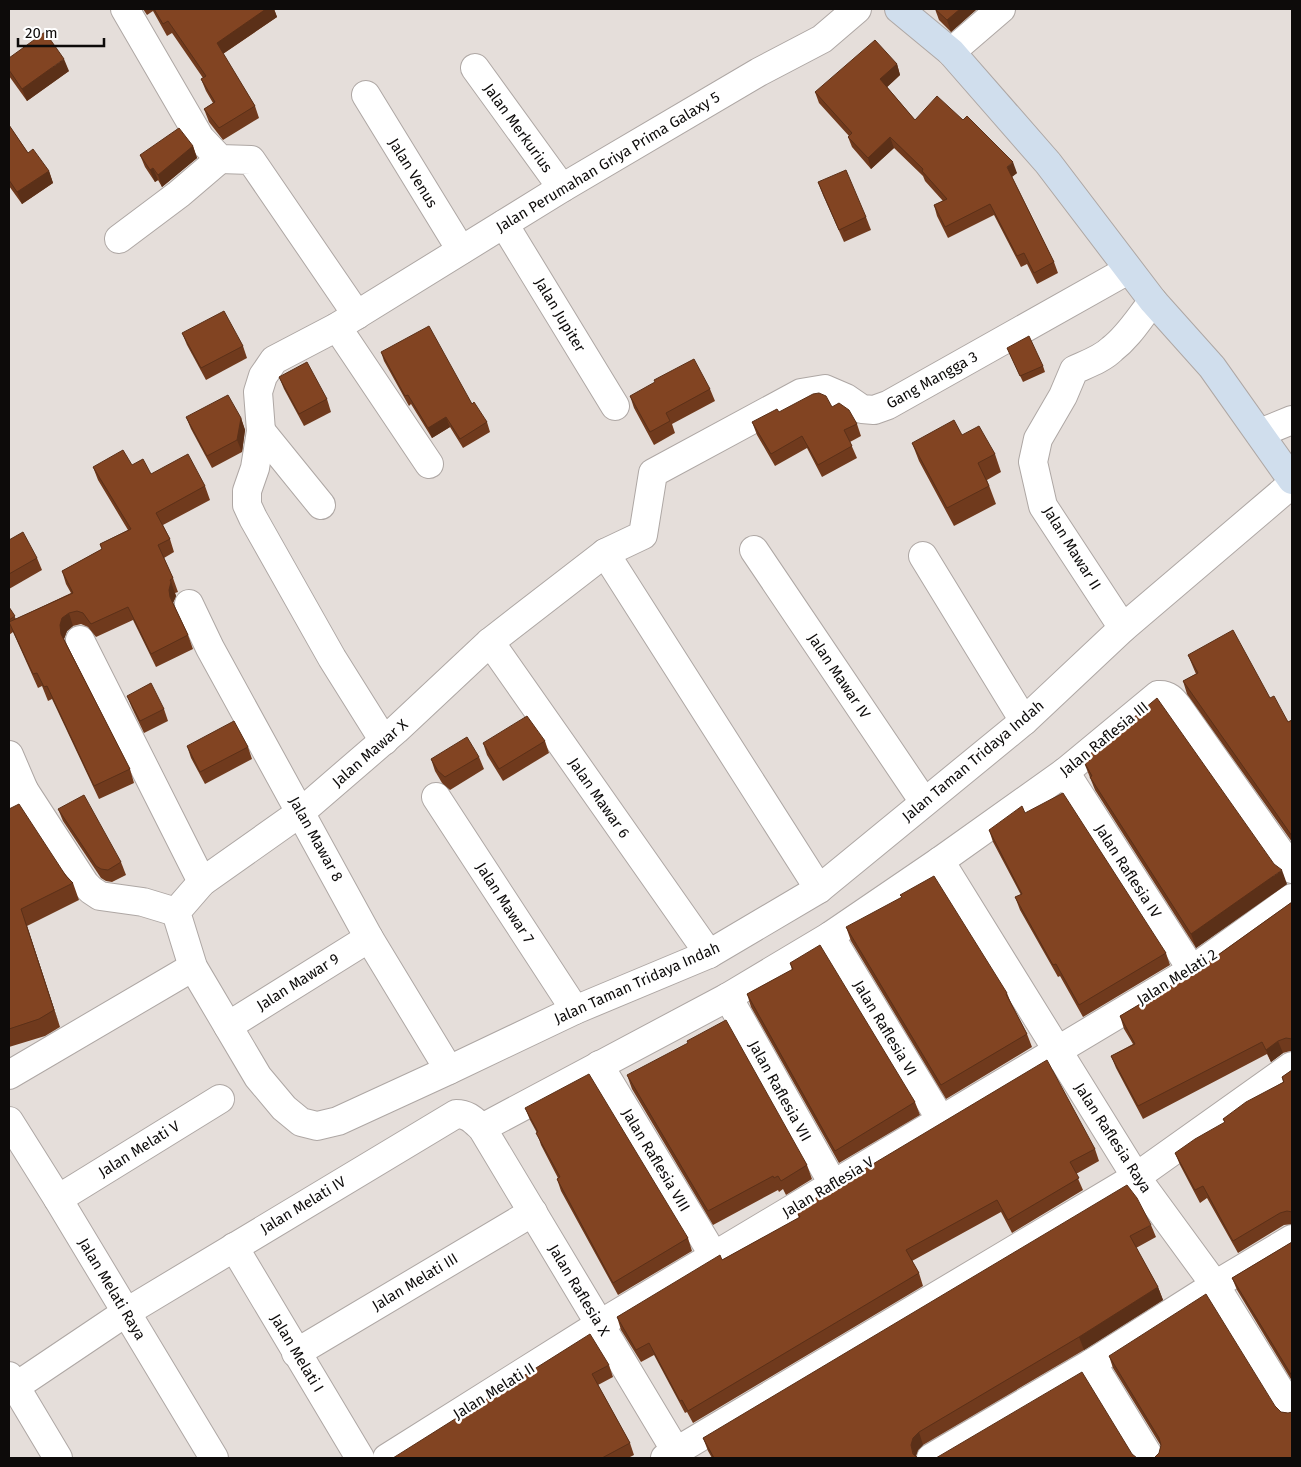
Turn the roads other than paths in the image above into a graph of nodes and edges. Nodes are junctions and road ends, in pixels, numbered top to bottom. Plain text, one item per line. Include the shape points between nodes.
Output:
1 (125, 9) edge
2 (857, 9) edge
3 (899, 9) edge
4 (1002, 9) edge
5 (951, 52) junction
6 (474, 68) dead end
7 (366, 95) dead end
8 (220, 159) junction
9 (562, 188) junction
10 (504, 224) junction
11 (119, 239) dead end
12 (461, 250) junction
13 (1128, 270) junction
14 (1153, 301) junction
15 (347, 321) junction
16 (615, 406) dead end
17 (1292, 420) edge
18 (261, 430) junction
19 (1260, 433) junction
20 (429, 464) dead end
21 (1292, 482) edge
22 (321, 505) dead end
23 (643, 535) joint
24 (754, 550) dead end
25 (605, 553) junction
26 (923, 556) dead end
27 (189, 604) dead end
28 (1122, 628) junction
29 (80, 640) dead end
30 (490, 642) junction
31 (1024, 721) junction
32 (384, 741) junction
33 (9, 755) edge
34 (1065, 772) junction
35 (16, 796) edge
36 (436, 797) dead end
37 (924, 802) junction
38 (301, 812) junction
39 (940, 861) junction
40 (1292, 869) edge
41 (202, 882) junction
42 (819, 888) junction
43 (1292, 898) edge
44 (176, 912) junction
45 (830, 936) junction
46 (369, 938) junction
47 (709, 954) junction
48 (192, 967) junction
49 (1192, 970) junction
50 (728, 997) junction
51 (575, 1010) junction
52 (228, 1026) junction
53 (1057, 1049) junction
54 (599, 1065) junction
55 (1292, 1066) edge
56 (449, 1070) junction
57 (9, 1076) edge
58 (220, 1099) dead end
59 (941, 1120) junction
60 (9, 1121) edge
61 (482, 1128) junction
62 (1136, 1177) junction
63 (833, 1184) junction
64 (58, 1199) junction
65 (533, 1212) junction
66 (1292, 1239) edge
67 (234, 1247) junction
68 (714, 1256) junction
69 (1215, 1285) junction
70 (125, 1313) junction
71 (600, 1324) junction
72 (296, 1353) junction
73 (1092, 1363) junction
74 (11, 1385) edge
75 (1292, 1410) edge
76 (674, 1456) edge
77 (58, 1458) edge
78 (214, 1458) edge
79 (360, 1458) edge
80 (387, 1458) edge
81 (931, 1458) edge
82 (1150, 1458) edge

1 - 8 street via 200,138
2 - 9 street, Jalan Perumahan Griya Prima Galaxy 5 via 822,39 759,72
3 - 5 street
4 - 5 street
5 - 13 street via 1048,163
6 - 9 street, Jalan Merkurius
7 - 12 street, Jalan Venus
8 - 11 street
8 - 15 street via 251,160
9 - 10 street, Jalan Perumahan Griya Prima Galaxy 5
10 - 12 street, Jalan Perumahan Griya Prima Galaxy 5
10 - 16 street, Jalan Jupiter
12 - 15 street, Jalan Perumahan Griya Prima Galaxy 5
13 - 14 street
13 - 23 street, Gang Mangga 3 via 888,405 874,410 862,409 825,389 801,393 653,473
14 - 19 street via 1212,367
14 - 28 street, Jalan Mawar II via 1112,350 1074,370 1038,439 1033,462 1043,506
15 - 18 street, Jalan Perumahan Griya Prima Galaxy 5 via 274,360 263,376 258,392
15 - 20 street
17 - 19 street
18 - 22 street
18 - 32 street, Jalan Perumahan Griya Prima Galaxy 5 via 246,491 247,505 332,658
19 - 21 street
21 - 28 street, Jalan Taman Tridaya Indah
23 - 25 street, Jalan Mawar X
24 - 37 street, Jalan Mawar IV
25 - 30 street, Jalan Mawar X
25 - 42 street
26 - 31 street
27 - 38 street, Jalan Mawar 8
28 - 31 street, Jalan Taman Tridaya Indah
29 - 41 street
30 - 32 street, Jalan Mawar X
30 - 47 street, Jalan Mawar 6
31 - 37 street, Jalan Taman Tridaya Indah
32 - 38 street, Jalan Mawar X
33 - 35 street
34 - 39 street, Jalan Raflesia III
34 - 40 street, Jalan Raflesia III via 1158,695 1164,694 1178,707
34 - 49 street, Jalan Raflesia IV
35 - 44 street via 91,890 100,896 143,902
36 - 51 street, Jalan Mawar 7
37 - 42 street, Jalan Taman Tridaya Indah
38 - 41 street, Jalan Mawar X
38 - 46 street, Jalan Mawar 8
39 - 45 street, Jalan Raflesia III
39 - 53 street, Jalan Raflesia Raya
41 - 44 street, Jalan Mawar X
42 - 47 street, Jalan Taman Tridaya Indah
43 - 49 street, Jalan Melati 2
44 - 48 street
45 - 50 street, Jalan Raflesia III
45 - 59 street, Jalan Raflesia VI
46 - 52 street, Jalan Mawar 9
46 - 56 street, Jalan Mawar 8
47 - 51 street, Jalan Taman Tridaya Indah
48 - 52 street, Jalan Taman Tridaya Indah
48 - 57 street
49 - 53 street, Jalan Melati 2
50 - 54 street, Jalan Raflesia III
50 - 63 street, Jalan Raflesia VII
51 - 56 street, Jalan Taman Tridaya Indah
52 - 56 street, Jalan Taman Tridaya Indah via 258,1077 284,1108 301,1122 317,1126 338,1121
53 - 59 street, Jalan Raflesia V
53 - 62 street, Jalan Raflesia Raya
54 - 61 street, Jalan Raflesia III
54 - 68 street, Jalan Raflesia VIII
55 - 62 street
58 - 64 street, Jalan Melati V
59 - 63 street, Jalan Raflesia V
60 - 64 street, Jalan Melati Raya
61 - 65 street, Jalan Raflesia X
61 - 67 street, Jalan Melati IV via 470,1117 456,1114
62 - 69 street, Jalan Raflesia Raya
62 - 76 street
63 - 68 street, Jalan Raflesia V
64 - 70 street, Jalan Melati Raya
65 - 71 street, Jalan Raflesia X
65 - 72 street, Jalan Melati III
66 - 69 street
67 - 70 street, Jalan Melati IV
67 - 72 street, Jalan Melati I
68 - 71 street, Jalan Raflesia V
69 - 73 street
69 - 75 street, Jalan Raflesia Raya
70 - 74 street, Jalan Melati IV
70 - 78 street, Jalan Melati Raya
71 - 76 street, Jalan Raflesia X
71 - 80 street, Jalan Melati II
72 - 79 street, Jalan Melati I
73 - 81 street
73 - 82 street
74 - 77 street

